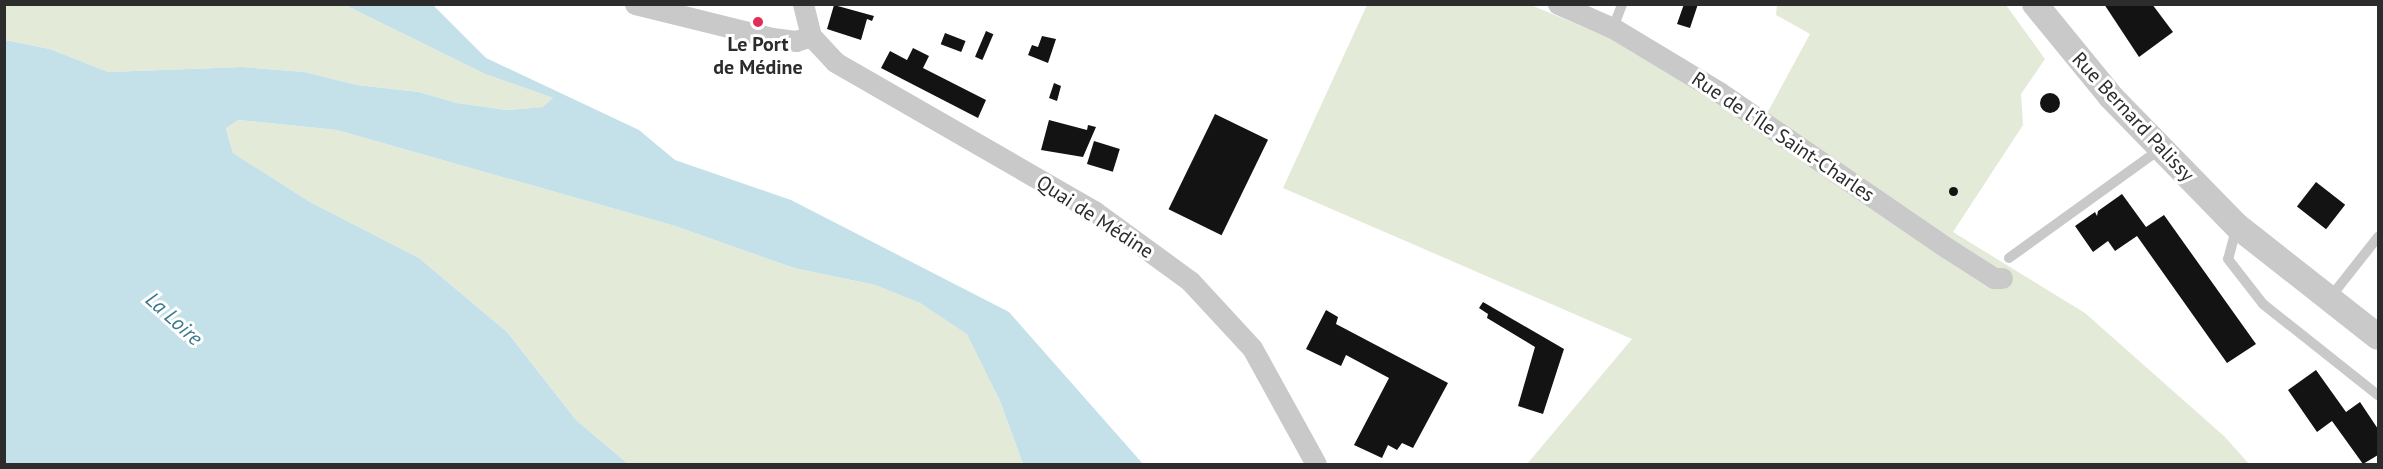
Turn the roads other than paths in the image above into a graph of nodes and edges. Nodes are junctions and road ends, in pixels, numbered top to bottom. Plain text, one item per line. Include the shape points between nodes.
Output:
1 (635, 4) edge
2 (803, 4) edge
3 (1558, 4) edge
4 (1622, 4) edge
5 (2035, 4) edge
6 (1613, 28) junction
7 (812, 36) junction
8 (2160, 148) junction
9 (2237, 226) junction
10 (2379, 237) edge
11 (2009, 258) dead end
12 (2002, 279) dead end
13 (2329, 299) junction
14 (2379, 337) edge
15 (2379, 395) edge
16 (1316, 465) edge

1 - 7 street via 772,38 796,41
2 - 7 street, Quai de Médine
3 - 6 street, Rue de l'Île Saint-Charles
4 - 6 lane
5 - 8 street, Rue Bernard Palissy via 2111,98
6 - 12 street, Rue de l'Île Saint-Charles via 1719,92 1947,248 1994,278
7 - 16 street, Quai de Médine via 835,62 1094,212 1190,280 1252,348
8 - 9 street, Rue Bernard Palissy
8 - 11 lane
9 - 13 street, Rue Bernard Palissy
9 - 15 lane via 2228,260 2263,304
10 - 13 lane
13 - 14 street, Rue Bernard Palissy

